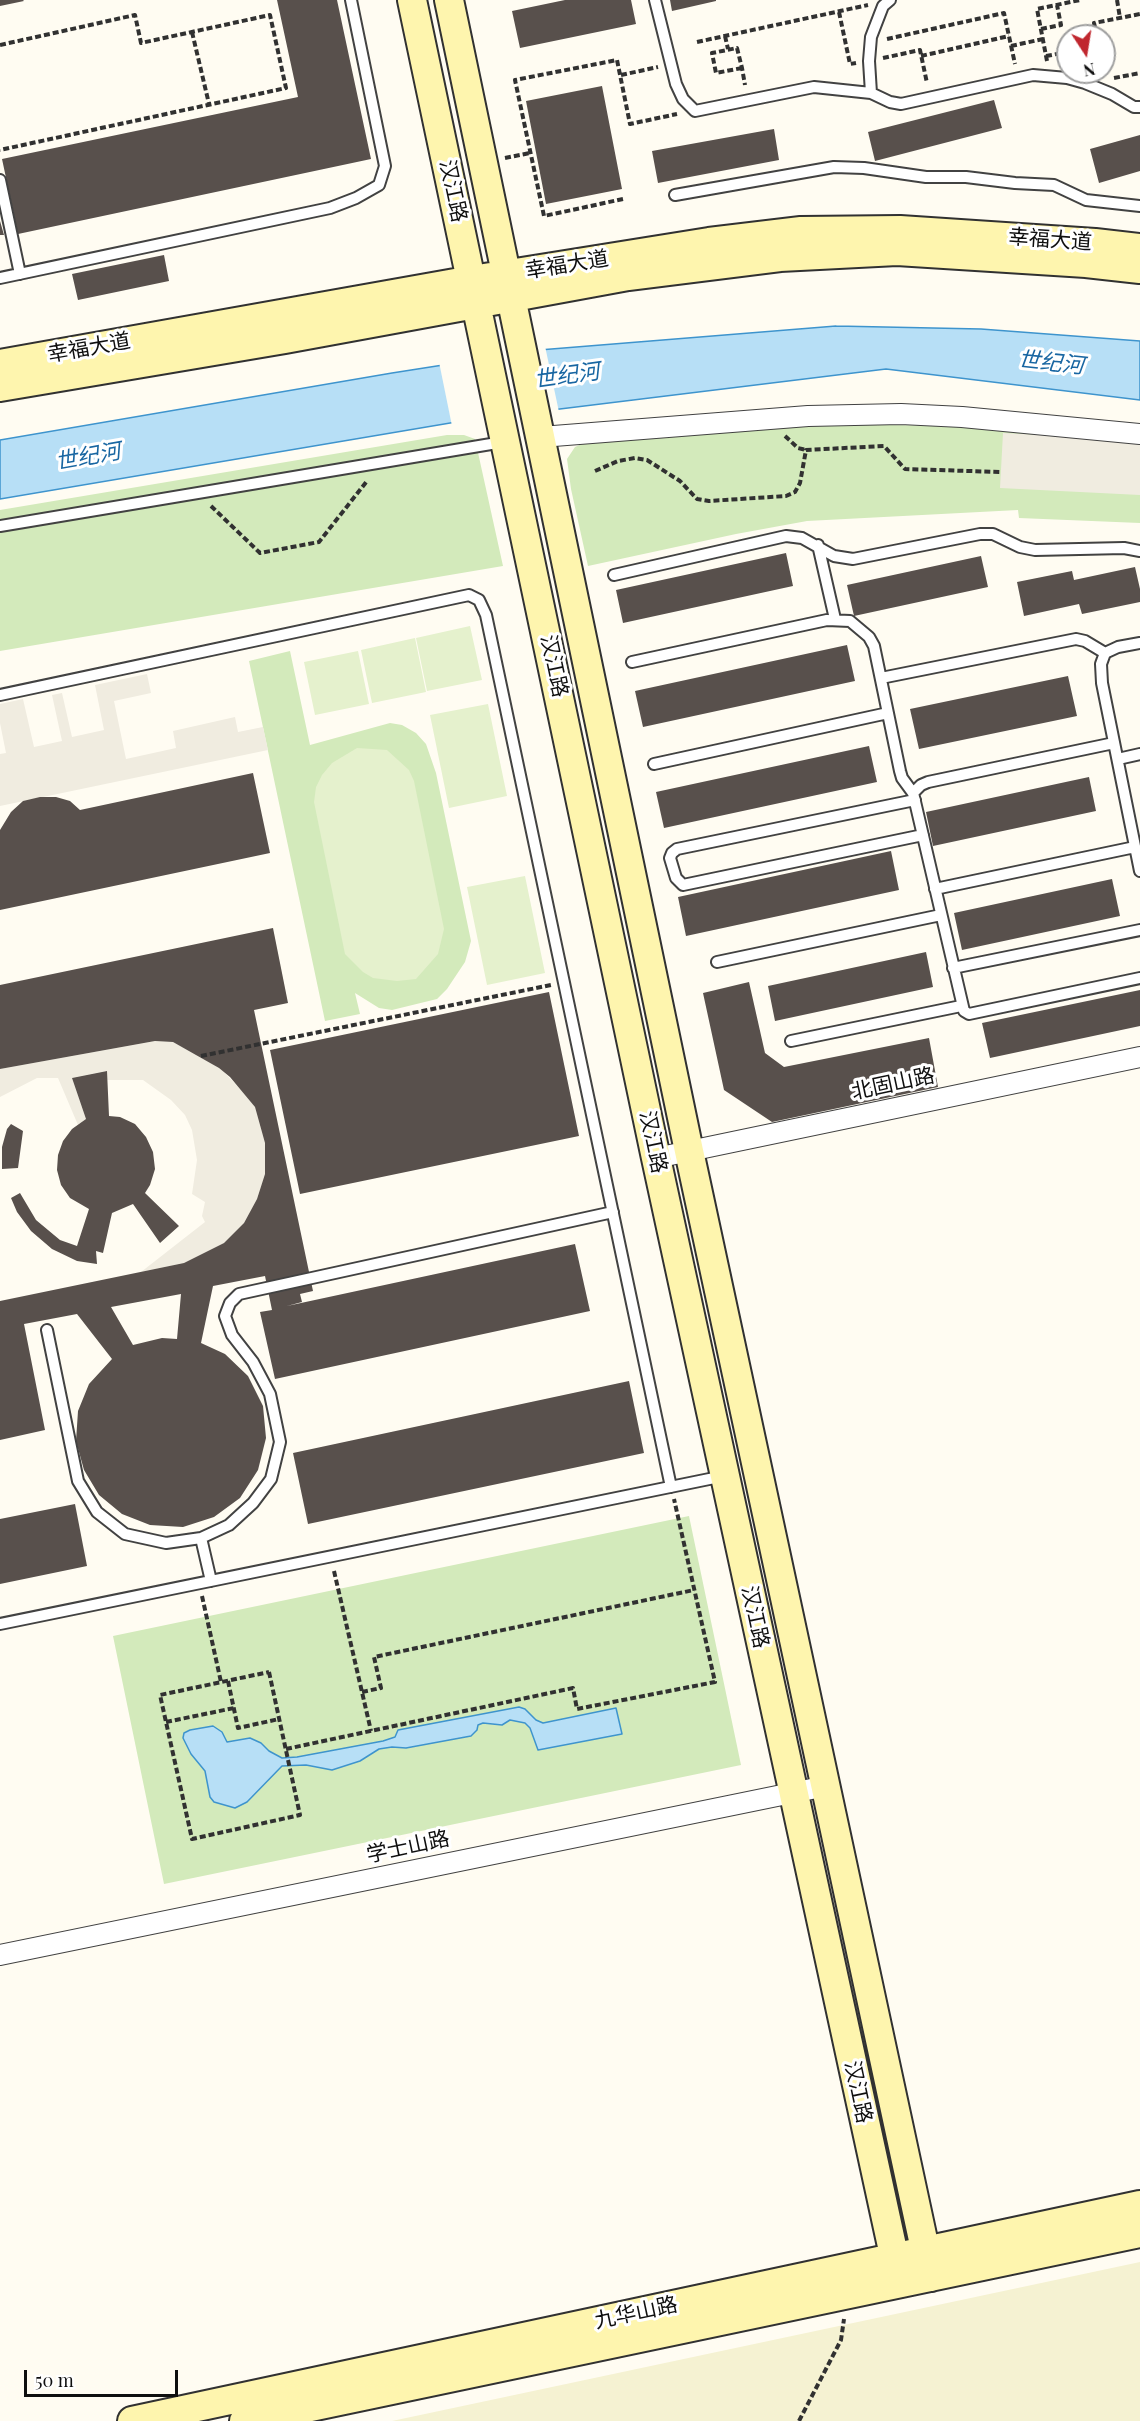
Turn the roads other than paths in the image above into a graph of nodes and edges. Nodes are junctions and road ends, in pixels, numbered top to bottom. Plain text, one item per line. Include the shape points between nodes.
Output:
1 (351, 0) edge
2 (412, 0) edge
3 (449, 0) edge
4 (655, 0) edge
5 (890, 0) edge
6 (871, 93) junction
7 (1140, 107) edge
8 (0, 180) edge
9 (675, 195) dead end
10 (1140, 206) edge
11 (1140, 248) edge
12 (1140, 269) edge
13 (20, 274) junction
14 (0, 278) edge
15 (509, 286) junction
16 (474, 291) junction
17 (0, 364) edge
18 (0, 387) edge
19 (539, 430) junction
20 (505, 434) junction
21 (1140, 434) edge
22 (0, 526) edge
23 (818, 545) junction
24 (1140, 551) edge
25 (614, 575) dead end
26 (835, 619) junction
27 (1140, 643) edge
28 (1105, 653) junction
29 (632, 663) dead end
30 (881, 678) junction
31 (0, 695) edge
32 (888, 713) junction
33 (1114, 743) junction
34 (1140, 754) edge
35 (1118, 759) junction
36 (654, 764) dead end
37 (914, 796) junction
38 (923, 835) junction
39 (1135, 847) junction
40 (1140, 868) edge
41 (935, 889) junction
42 (941, 915) junction
43 (1140, 930) edge
44 (717, 962) dead end
45 (953, 968) junction
46 (1140, 978) edge
47 (962, 1006) junction
48 (791, 1041) dead end
49 (1140, 1057) edge
50 (689, 1150) junction
51 (656, 1158) junction
52 (613, 1212) junction
53 (47, 1330) dead end
54 (724, 1476) junction
55 (671, 1487) junction
56 (201, 1538) junction
57 (211, 1581) junction
58 (0, 1624) edge
59 (826, 1786) junction
60 (794, 1793) junction
61 (0, 1955) edge
62 (1140, 2205) edge
63 (1140, 2233) edge
64 (928, 2264) junction
65 (897, 2270) junction
66 (132, 2421) edge
67 (244, 2421) edge

1 - 13 lane via 385,166 379,185 330,208
2 - 16 street, 汉江路
3 - 15 street, 汉江路
4 - 6 lane via 680,91 695,111 814,87
5 - 6 lane via 883,6 871,37
6 - 7 lane via 901,104 1033,75 1085,82
8 - 13 lane
9 - 10 lane via 834,167 1054,185 1086,200
11 - 15 street, 幸福大道 via 900,230 801,231 709,242
12 - 15 street, 幸福大道 via 897,251 769,259
13 - 14 lane
15 - 16 street, 幸福大道
15 - 19 street, 汉江路
16 - 17 street, 幸福大道
16 - 18 street, 幸福大道 via 285,339
16 - 20 street, 汉江路
19 - 21 street via 901,414
19 - 50 street, 汉江路
20 - 22 lane
20 - 51 street, 汉江路
23 - 24 lane via 834,556 853,559 993,534 1035,550
23 - 25 lane via 786,536
23 - 26 lane
26 - 29 lane
26 - 30 lane via 850,621 869,637
27 - 28 lane
28 - 30 lane via 1076,639
28 - 33 lane via 1102,683
30 - 32 lane
31 - 52 lane via 469,595 479,600 486,615
32 - 36 lane
32 - 37 lane via 902,778
33 - 35 lane
33 - 37 lane via 928,782
34 - 35 lane
35 - 39 lane
37 - 38 lane
37 - 38 lane via 677,849 670,858 676,878 683,885
38 - 41 lane
39 - 40 lane
39 - 41 lane
41 - 42 lane
42 - 44 lane
42 - 45 lane
43 - 45 lane
45 - 47 lane
46 - 47 lane via 969,1014
47 - 48 lane
49 - 50 street, 北固山路
50 - 51 street, 北固山路
50 - 59 street, 汉江路
51 - 54 street, 汉江路
52 - 55 lane
52 - 56 lane via 238,1294 225,1316 232,1335 253,1362 270,1394 280,1442 271,1479 253,1503 229,1525
53 - 56 lane via 78,1481 97,1512 125,1534 166,1543
54 - 55 lane
54 - 60 street, 汉江路
55 - 57 lane
56 - 57 lane
57 - 58 lane
59 - 60 street, 学士山路
59 - 64 street, 汉江路
60 - 61 street, 学士山路
60 - 65 street, 汉江路
62 - 64 street, 九华山路
63 - 64 street, 九华山路
64 - 65 street, 九华山路
65 - 66 street, 九华山路
65 - 67 street, 九华山路 via 847,2294

